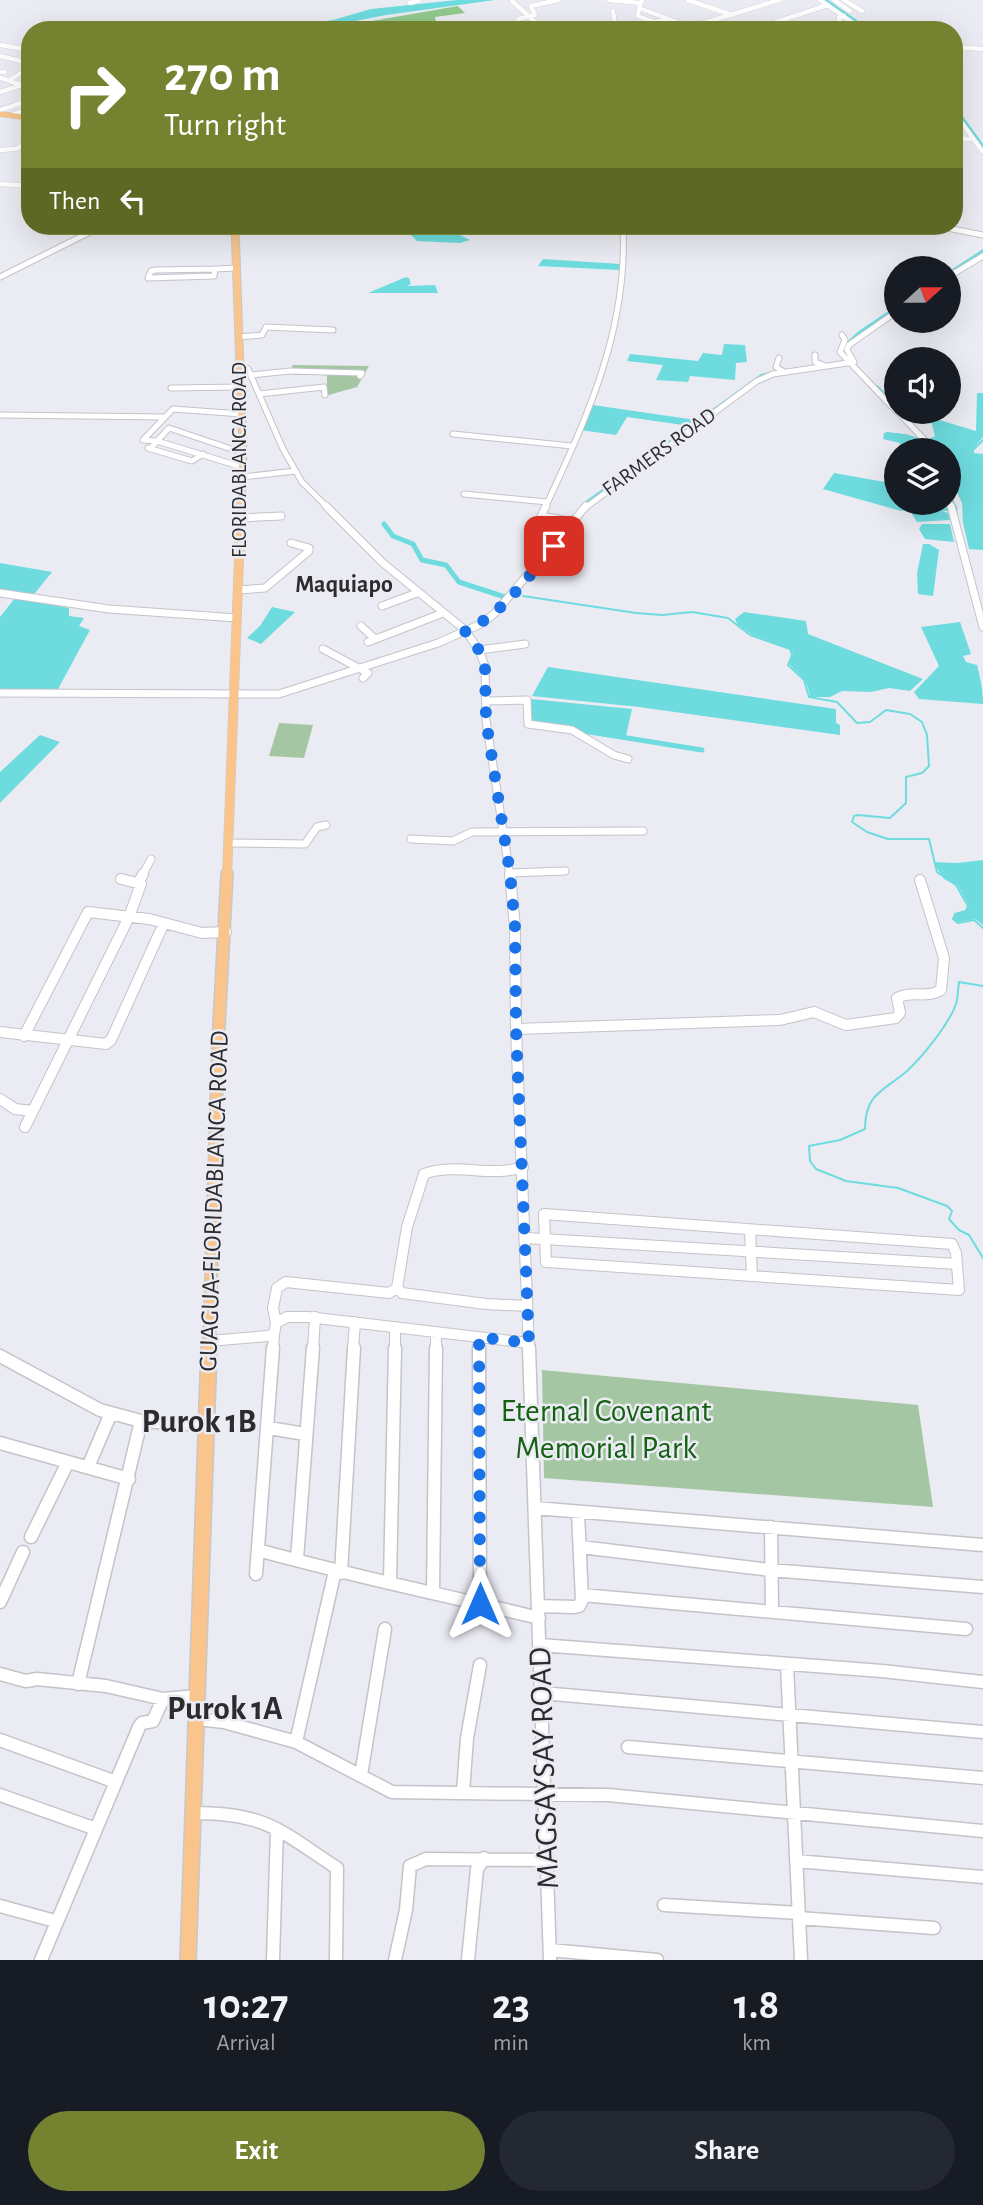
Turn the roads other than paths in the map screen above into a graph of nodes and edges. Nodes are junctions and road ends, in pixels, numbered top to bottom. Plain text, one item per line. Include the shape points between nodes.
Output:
1 (419, 0) edge
2 (558, 0) edge
3 (609, 0) edge
4 (688, 0) edge
5 (779, 0) edge
6 (820, 0) edge
7 (843, 0) edge
8 (512, 1) edge
9 (835, 1) edge
10 (410, 3) dead end
11 (640, 4) edge
12 (828, 5) junction
13 (862, 10) dead end
14 (613, 11) dead end
15 (850, 11) dead end
16 (732, 15) junction
17 (844, 16) junction
18 (531, 18) junction
19 (518, 19) dead end
20 (669, 19) joint
21 (534, 21) edge
22 (615, 21) edge
23 (651, 21) edge
24 (659, 21) edge
25 (674, 21) edge
26 (711, 21) edge
27 (779, 21) edge
28 (840, 21) edge
29 (851, 21) edge
30 (0, 45) edge
31 (21, 48) edge
32 (963, 48) edge
33 (983, 49) edge
34 (0, 58) edge
35 (21, 63) edge
36 (21, 73) edge
37 (0, 78) edge
38 (10, 80) junction
39 (21, 85) joint
40 (0, 92) edge
41 (21, 104) edge
42 (21, 111) edge
43 (0, 112) edge
44 (9, 116) junction
45 (21, 117) edge
46 (963, 125) edge
47 (963, 138) edge
48 (973, 139) junction
49 (21, 146) edge
50 (0, 150) edge
51 (983, 152) edge
52 (0, 184) edge
53 (21, 185) edge
54 (963, 231) edge
55 (84, 235) edge
56 (235, 235) edge
57 (623, 235) edge
58 (983, 235) edge
59 (983, 256) edge
60 (215, 268) junction
61 (237, 268) junction
62 (961, 269) edge
63 (0, 277) edge
64 (884, 320) edge
65 (333, 330) dead end
66 (842, 335) dead end
67 (239, 337) junction
68 (816, 355) dead end
69 (779, 358) dead end
70 (849, 363) junction
71 (824, 366) junction
72 (239, 368) junction
73 (784, 372) junction
74 (251, 375) junction
75 (360, 376) dead end
76 (242, 387) junction
77 (171, 388) dead end
78 (259, 394) junction
79 (325, 395) dead end
80 (884, 399) edge
81 (242, 414) junction
82 (0, 415) edge
83 (165, 417) junction
84 (909, 424) edge
85 (453, 434) dead end
86 (922, 438) edge
87 (157, 441) junction
88 (572, 446) junction
89 (243, 453) junction
90 (202, 454) junction
91 (242, 467) junction
92 (295, 471) junction
93 (242, 477) junction
94 (464, 494) dead end
95 (547, 502) junction
96 (953, 515) edge
97 (281, 516) dead end
98 (241, 518) junction
99 (574, 522) junction
100 (290, 543) dead end
101 (238, 590) junction
102 (0, 593) edge
103 (417, 593) junction
104 (382, 606) dead end
105 (443, 613) junction
106 (237, 618) junction
107 (361, 626) dead end
108 (983, 627) edge
109 (464, 630) junction
110 (371, 640) joint
111 (525, 644) dead end
112 (323, 649) dead end
113 (479, 650) junction
114 (358, 669) junction
115 (363, 678) dead end
116 (0, 693) edge
117 (233, 695) junction
118 (486, 701) junction
119 (628, 759) dead end
120 (326, 825) dead end
121 (502, 831) junction
122 (643, 831) dead end
123 (411, 839) dead end
124 (229, 843) junction
125 (151, 859) dead end
126 (565, 871) dead end
127 (510, 873) junction
128 (121, 879) dead end
129 (920, 880) dead end
130 (139, 882) junction
131 (129, 917) junction
132 (164, 923) junction
133 (226, 932) junction
134 (516, 1029) junction
135 (0, 1032) edge
136 (24, 1036) junction
137 (67, 1042) junction
138 (0, 1099) edge
139 (33, 1111) junction
140 (24, 1128) dead end
141 (523, 1167) junction
142 (750, 1230) junction
143 (526, 1238) junction
144 (544, 1239) junction
145 (751, 1251) junction
146 (957, 1264) junction
147 (752, 1276) junction
148 (397, 1288) junction
149 (527, 1306) junction
150 (315, 1317) junction
151 (355, 1322) junction
152 (395, 1328) junction
153 (275, 1329) junction
154 (436, 1332) junction
155 (479, 1337) junction
156 (209, 1341) junction
157 (529, 1343) junction
158 (2, 1361) edge
159 (111, 1413) junction
160 (141, 1420) junction
161 (206, 1424) junction
162 (269, 1428) junction
163 (305, 1434) junction
164 (0, 1443) edge
165 (68, 1462) junction
166 (88, 1467) junction
167 (129, 1479) junction
168 (535, 1508) junction
169 (578, 1512) junction
170 (771, 1527) junction
171 (31, 1537) dead end
172 (983, 1545) edge
173 (581, 1547) junction
174 (258, 1550) junction
175 (23, 1552) dead end
176 (297, 1559) junction
177 (770, 1570) junction
178 (338, 1572) junction
179 (256, 1574) dead end
180 (390, 1581) junction
181 (983, 1587) edge
182 (433, 1593) junction
183 (582, 1595) junction
184 (0, 1602) edge
185 (480, 1604) junction
186 (772, 1611) junction
187 (539, 1612) junction
188 (385, 1629) dead end
189 (966, 1629) dead end
190 (540, 1645) junction
191 (480, 1665) dead end
192 (787, 1665) junction
193 (0, 1674) edge
194 (983, 1682) edge
195 (78, 1684) junction
196 (542, 1693) junction
197 (197, 1696) junction
198 (163, 1699) junction
199 (789, 1713) junction
200 (197, 1719) junction
201 (983, 1732) edge
202 (0, 1740) edge
203 (296, 1742) junction
204 (628, 1747) dead end
205 (792, 1760) junction
206 (361, 1775) junction
207 (983, 1778) edge
208 (116, 1782) junction
209 (463, 1792) junction
210 (546, 1793) junction
211 (0, 1795) edge
212 (193, 1813) junction
213 (794, 1814) junction
214 (96, 1829) junction
215 (277, 1829) junction
216 (983, 1831) edge
217 (484, 1858) junction
218 (547, 1860) junction
219 (796, 1861) junction
220 (983, 1877) edge
221 (664, 1905) dead end
222 (0, 1906) edge
223 (799, 1915) junction
224 (55, 1921) junction
225 (934, 1928) dead end
226 (550, 1955) edge
227 (41, 1960) edge
228 (188, 1960) edge
229 (273, 1960) edge
230 (336, 1960) edge
231 (395, 1960) edge
232 (468, 1960) edge
233 (657, 1960) edge
234 (801, 1960) edge

1 - 10 street
2 - 18 street via 531,6 535,15
3 - 11 street
4 - 16 street
5 - 16 street
6 - 12 street
7 - 9 street
7 - 13 street
8 - 18 street
9 - 15 street
11 - 23 street via 638,16
12 - 17 street
12 - 27 street
14 - 22 street
16 - 26 street
17 - 28 street
17 - 29 street
18 - 19 street
18 - 21 street
20 - 24 street
20 - 25 street
30 - 31 street
32 - 33 street
34 - 35 street
36 - 38 street
37 - 38 street
38 - 39 street
39 - 40 street
41 - 43 street
42 - 44 street
43 - 44 main road
44 - 45 main road
46 - 48 street
47 - 48 street
48 - 51 street
49 - 50 street
52 - 53 street
54 - 58 street
55 - 63 street
56 - 61 main road, FLORIDABLANCA ROAD
57 - 88 street via 621,300 609,359
59 - 62 street
60 - 60 street via 214,276 148,278 156,270
60 - 61 street
61 - 67 main road, FLORIDABLANCA ROAD
64 - 70 street via 849,345 847,350 855,361
65 - 67 street via 266,327 262,335
66 - 70 street via 845,340 839,349
67 - 72 main road, FLORIDABLANCA ROAD
68 - 71 street via 814,362
69 - 73 street via 776,367
70 - 71 street, FARMERS ROAD
70 - 80 street
71 - 73 street, FARMERS ROAD
72 - 74 street via 248,369
72 - 76 main road, FLORIDABLANCA ROAD
73 - 99 street, FARMERS ROAD via 757,381 592,501
74 - 75 street via 290,371 362,373
74 - 78 street
76 - 77 street
76 - 81 main road, FLORIDABLANCA ROAD
78 - 79 street via 324,387
78 - 92 street
81 - 83 street via 173,410
81 - 89 main road, FLORIDABLANCA ROAD
82 - 83 street
83 - 87 street via 143,440
84 - 86 street
85 - 88 street
87 - 89 street via 169,428
87 - 90 street
87 - 90 street via 148,449 192,461
88 - 95 street
89 - 91 main road, FLORIDABLANCA ROAD
90 - 91 street
91 - 93 main road, FLORIDABLANCA ROAD
92 - 93 street
92 - 103 street via 312,494
93 - 98 main road, FLORIDABLANCA ROAD
94 - 95 street
95 - 99 street via 541,516
96 - 108 street
97 - 98 street
98 - 101 main road, FLORIDABLANCA ROAD
99 - 109 street, FARMERS ROAD via 499,610
100 - 101 street via 309,551 265,588
101 - 106 main road, FLORIDABLANCA ROAD
102 - 106 street via 109,609
103 - 104 street
103 - 105 street
105 - 109 street
105 - 110 street
106 - 117 main road, FLORIDABLANCA ROAD
107 - 110 street
109 - 113 street
109 - 114 street, FARMERS ROAD
111 - 113 street
112 - 114 street
113 - 118 street, MAGSAYSAY ROAD via 485,666
114 - 115 street via 368,673
114 - 117 street, FARMERS ROAD via 279,694
116 - 117 street, FARMERS ROAD
117 - 124 main road, GUAGUA-FLORIDABLANCA ROAD
118 - 119 street via 527,700 528,724 572,730
118 - 121 street, MAGSAYSAY ROAD
120 - 124 street via 317,827 305,844
121 - 122 street
121 - 123 street via 472,832 453,841
121 - 127 street, MAGSAYSAY ROAD
124 - 133 main road, GUAGUA-FLORIDABLANCA ROAD
125 - 130 street
126 - 127 street
127 - 134 street, MAGSAYSAY ROAD
128 - 130 street
129 - 134 street via 944,958 941,990 933,995 900,995 897,1018 846,1025 814,1012 780,1020
130 - 131 street
131 - 132 street
131 - 136 street via 88,912
131 - 137 street
132 - 133 street via 202,933
132 - 137 street via 111,1040 97,1045
133 - 156 main road, GUAGUA-FLORIDABLANCA ROAD
134 - 141 street, MAGSAYSAY ROAD
135 - 136 street
136 - 137 street
137 - 139 street
138 - 139 street via 15,1109
139 - 140 street
141 - 143 street, MAGSAYSAY ROAD
141 - 148 street via 511,1172 424,1174 407,1227
142 - 144 street via 544,1214
142 - 145 street
142 - 146 street via 952,1244
143 - 144 street
143 - 149 street, MAGSAYSAY ROAD
144 - 145 street
144 - 147 street via 546,1262
145 - 146 street
145 - 147 street
146 - 147 street via 959,1290
148 - 149 street via 402,1293
148 - 153 street via 389,1293 286,1282 277,1288
149 - 157 street, MAGSAYSAY ROAD
150 - 151 street
150 - 153 street via 288,1317
150 - 163 street
151 - 152 street
151 - 178 street
152 - 154 street
152 - 180 street
153 - 156 street
153 - 162 street
154 - 155 street
154 - 182 street
155 - 157 street
155 - 185 street
156 - 161 main road, GUAGUA-FLORIDABLANCA ROAD
157 - 168 street, MAGSAYSAY ROAD
158 - 159 street
159 - 160 street
159 - 166 street
160 - 161 street
160 - 167 street
161 - 197 main road, GUAGUA-FLORIDABLANCA ROAD
162 - 163 street
162 - 174 street
163 - 176 street
164 - 165 street
165 - 166 street
165 - 171 street
166 - 167 street
167 - 195 street
168 - 169 street
168 - 187 street, MAGSAYSAY ROAD
169 - 170 street
169 - 173 street
170 - 172 street
170 - 177 street
173 - 177 street
173 - 183 street
174 - 176 street
174 - 179 street
175 - 184 street
176 - 178 street
177 - 181 street
177 - 186 street
178 - 180 street
178 - 203 street
180 - 182 street
182 - 185 street
183 - 186 street
183 - 187 street via 579,1606
185 - 187 street
186 - 189 street
187 - 190 street, MAGSAYSAY ROAD
188 - 206 street
190 - 192 street
190 - 196 street, MAGSAYSAY ROAD
191 - 209 street
192 - 194 street
192 - 199 street
193 - 195 street via 26,1681
195 - 198 street
196 - 199 street
196 - 210 street, MAGSAYSAY ROAD
197 - 198 street
197 - 200 main road, GUAGUA-FLORIDABLANCA ROAD
198 - 208 street via 153,1721 139,1727
199 - 201 street
199 - 205 street
200 - 203 street via 224,1721
200 - 212 main road, GUAGUA-FLORIDABLANCA ROAD
202 - 208 street
203 - 206 street
204 - 205 street
205 - 207 street
205 - 213 street
206 - 209 street via 392,1792
208 - 214 street
209 - 210 street
210 - 213 street
210 - 218 street, MAGSAYSAY ROAD
211 - 214 street
212 - 215 street via 236,1814
212 - 228 main road, GUAGUA-FLORIDABLANCA ROAD
213 - 216 street
213 - 219 street
214 - 224 street
215 - 229 street
215 - 230 street via 337,1868
217 - 218 street
217 - 231 street via 426,1859 410,1866
217 - 232 street via 477,1869
218 - 226 street, MAGSAYSAY ROAD
219 - 220 street
219 - 223 street
221 - 223 street
222 - 224 street
223 - 225 street
223 - 234 street
224 - 227 street
226 - 233 street, MAGSAYSAY ROAD

